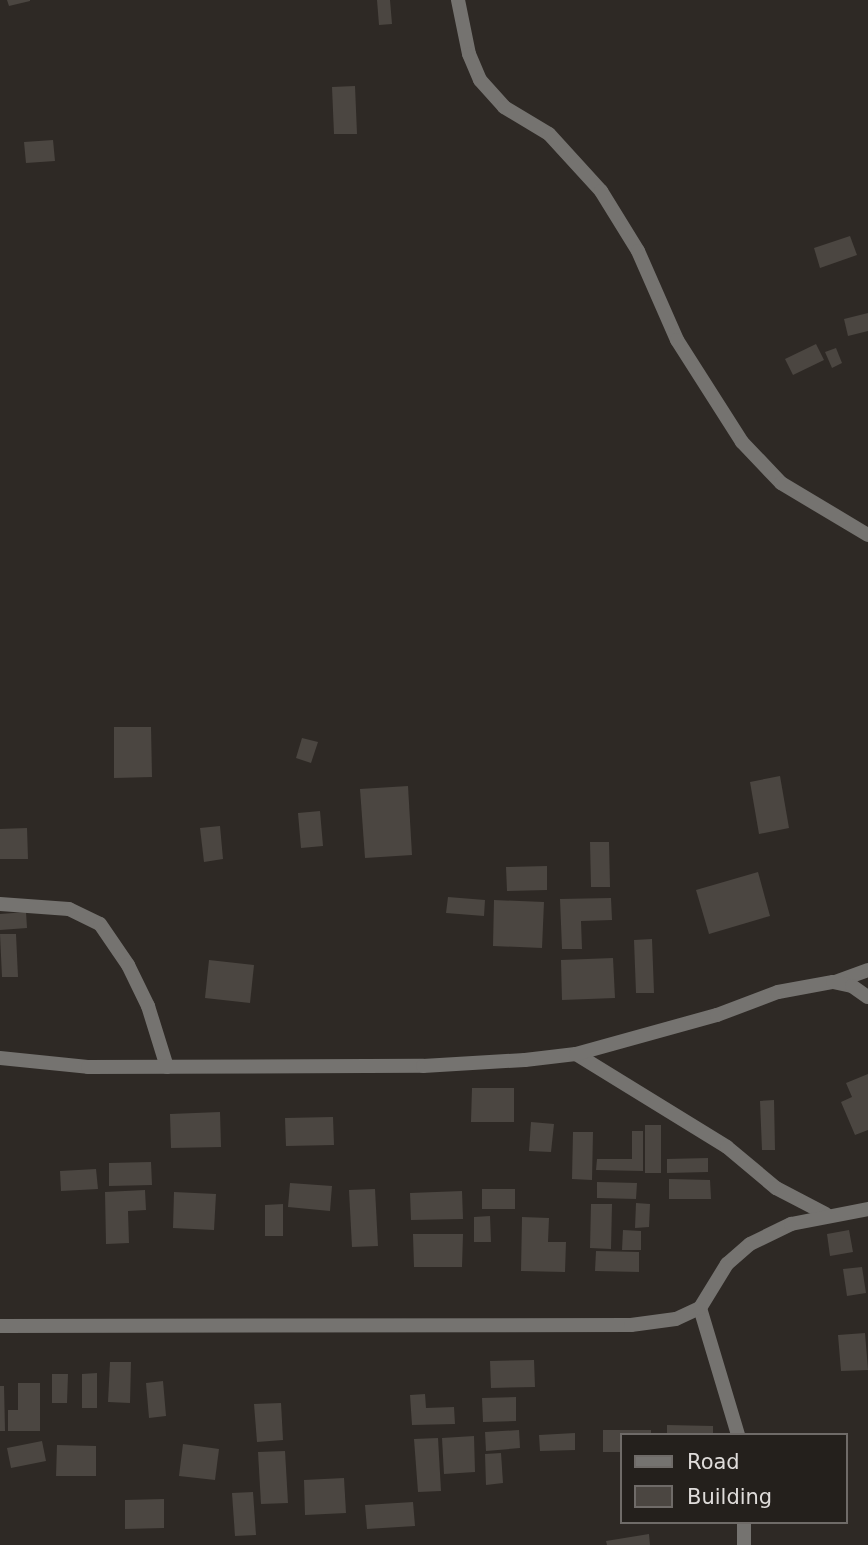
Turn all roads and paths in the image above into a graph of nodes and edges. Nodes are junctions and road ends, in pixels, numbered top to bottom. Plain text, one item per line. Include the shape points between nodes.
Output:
1 (458, 0) edge
2 (868, 535) edge
3 (0, 904) edge
4 (868, 970) edge
5 (833, 982) junction
6 (868, 997) edge
7 (576, 1054) junction
8 (0, 1058) edge
9 (167, 1067) junction
10 (868, 1209) edge
11 (826, 1214) junction
12 (700, 1308) junction
13 (0, 1325) edge
14 (736, 1433) edge
15 (744, 1524) edge
16 (744, 1545) edge

1 - 2 street via 469,54 480,80 504,107 549,134 601,191 638,251 677,340 742,442 781,482
3 - 9 street via 69,909 100,924 148,1006
4 - 5 street
5 - 6 street via 852,986
5 - 7 street via 778,992 717,1015
7 - 9 street via 423,1066
7 - 11 street via 727,1147 776,1188
8 - 9 street via 89,1067
10 - 11 street
11 - 12 street via 750,1244 727,1264
12 - 13 street via 676,1319 631,1325
12 - 14 street
15 - 16 street

